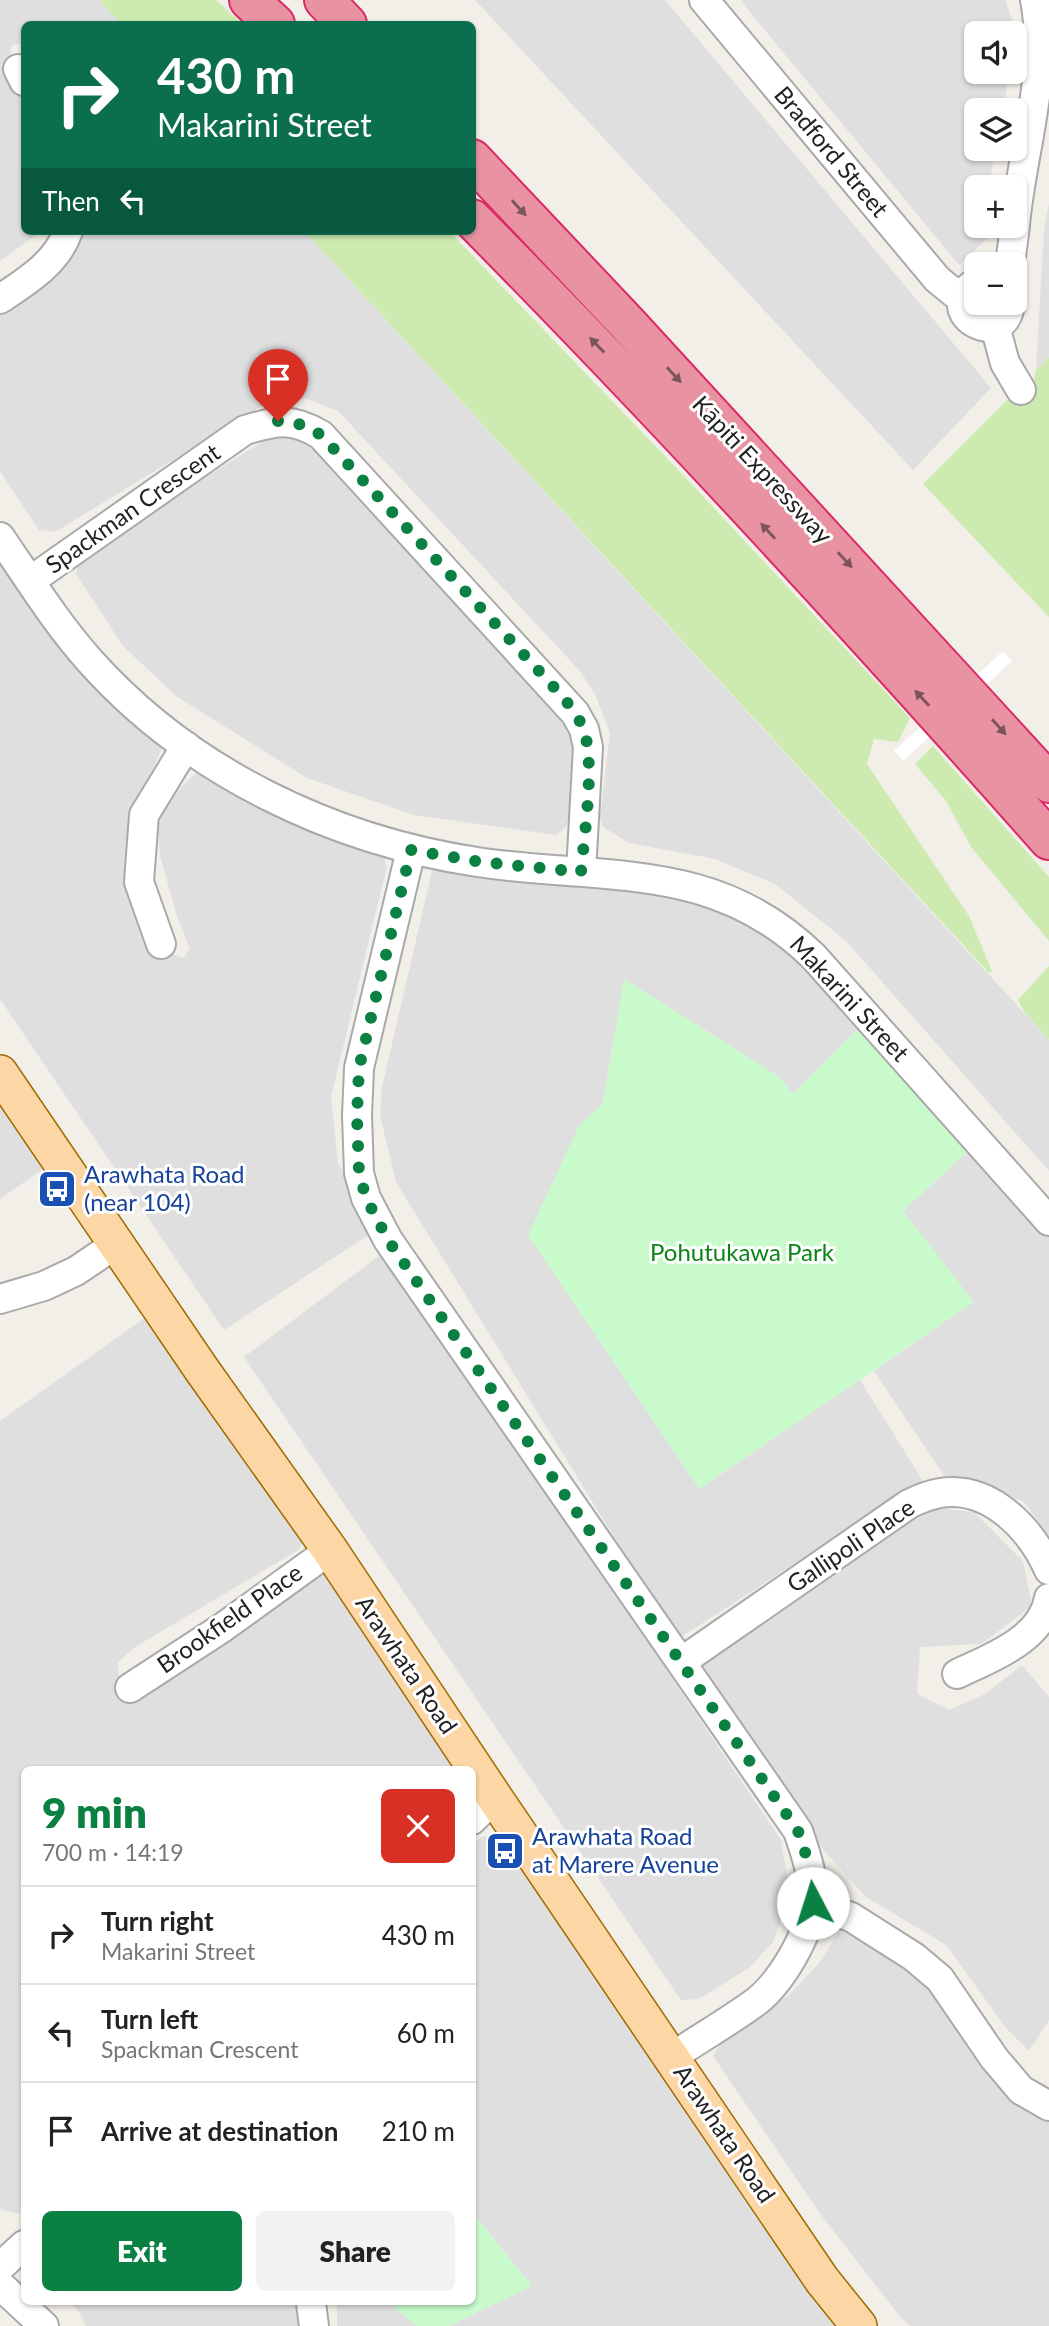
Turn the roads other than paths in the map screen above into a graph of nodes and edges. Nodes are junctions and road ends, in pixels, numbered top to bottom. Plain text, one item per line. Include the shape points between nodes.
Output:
1 (249, 0) edge
2 (262, 0) edge
3 (324, 0) edge
4 (331, 0) edge
5 (704, 0) edge
6 (1035, 0) edge
7 (272, 21) edge
8 (281, 21) edge
9 (346, 21) edge
10 (347, 21) edge
11 (476, 163) edge
12 (1022, 175) edge
13 (476, 223) edge
14 (66, 235) edge
15 (964, 291) edge
16 (0, 299) edge
17 (965, 315) edge
18 (1007, 315) edge
19 (995, 326) junction
20 (1021, 390) dead end
21 (0, 537) edge
22 (30, 581) junction
23 (186, 746) junction
24 (1049, 783) edge
25 (1049, 840) edge
26 (411, 850) junction
27 (581, 872) junction
28 (161, 944) dead end
29 (0, 1073) edge
30 (1049, 1221) edge
31 (116, 1244) junction
32 (0, 1299) edge
33 (330, 1550) junction
34 (1049, 1570) edge
35 (1049, 1598) edge
36 (681, 1662) junction
37 (957, 1674) dead end
38 (130, 1688) dead end
39 (458, 1766) edge
40 (484, 1809) edge
41 (813, 1903) junction
42 (671, 2057) junction
43 (1049, 2106) edge
44 (21, 2248) edge
45 (0, 2267) edge
46 (0, 2285) edge
47 (21, 2305) edge
48 (21, 2305) edge
49 (44, 2326) edge
50 (859, 2326) edge

1 - 7 highway
2 - 8 highway
3 - 9 highway
4 - 10 highway
5 - 15 street, Bradford Street via 937,279 954,293
6 - 12 street via 1044,30 1045,71
11 -> 24 highway, Kāpiti Expressway
25 -> 13 highway, Kāpiti Expressway via 611,360
14 - 16 street via 50,262
17 - 19 street, Bradford Street via 976,326
18 - 19 street
19 - 20 street via 1005,363
21 - 22 street, Makarini Street
22 - 23 street, Makarini Street via 91,662
22 - 27 street, Spackman Crescent via 245,430 278,421 305,425 321,435 575,713 589,756
23 - 26 street, Makarini Street via 278,801
23 - 28 street via 144,815 139,882
26 - 27 street, Makarini Street
26 - 36 street via 359,1068 359,1173 366,1198 388,1240
27 - 30 street, Makarini Street via 696,887 751,910 793,937
29 - 31 main road, Arawhata Road
31 - 32 street via 76,1271
31 - 33 main road, Arawhata Road
33 - 38 street, Brookfield Place
33 - 39 main road, Arawhata Road
34 - 36 street, Gallipoli Place via 1032,1539 1010,1515 968,1494 939,1493 909,1504
35 - 37 street via 1037,1626 1000,1653
36 - 41 street via 798,1831 809,1864
40 - 42 main road, Arawhata Road
41 - 42 street via 803,1937 759,1999
41 - 43 street via 851,1917 940,1979 1007,2074 1021,2090
42 - 50 main road, Arawhata Road via 822,2280
44 - 45 street
46 - 47 street
48 - 49 street

